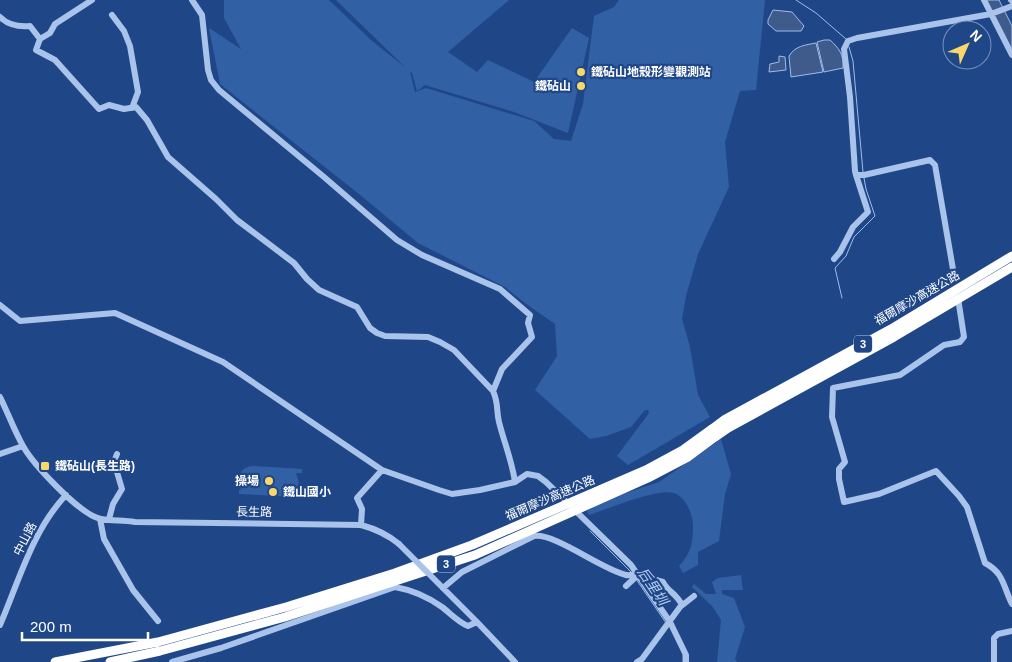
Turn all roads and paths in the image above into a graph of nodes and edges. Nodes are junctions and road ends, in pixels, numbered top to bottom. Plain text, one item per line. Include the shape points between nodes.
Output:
1 (92, 0) edge
2 (192, 0) edge
3 (984, 0) edge
4 (1011, 4) edge
5 (992, 14) junction
6 (112, 15) dead end
7 (0, 17) edge
8 (40, 39) junction
9 (1012, 55) edge
10 (132, 108) junction
11 (856, 175) junction
12 (1012, 256) edge
13 (834, 259) dead end
14 (1012, 267) edge
15 (954, 276) dead end
16 (958, 298) dead end
17 (0, 305) edge
18 (493, 392) junction
19 (0, 397) edge
20 (22, 446) junction
21 (0, 454) edge
22 (117, 454) dead end
23 (382, 470) junction
24 (515, 482) junction
25 (66, 495) junction
26 (100, 519) junction
27 (109, 519) junction
28 (362, 525) junction
29 (638, 574) junction
30 (626, 586) dead end
31 (443, 588) junction
32 (694, 596) dead end
33 (682, 604) junction
34 (1012, 604) edge
35 (158, 621) dead end
36 (477, 622) junction
37 (670, 622) junction
38 (0, 625) edge
39 (1012, 631) edge
40 (640, 661) edge
41 (55, 662) edge
42 (110, 662) edge
43 (172, 662) edge
44 (515, 662) edge
45 (686, 662) edge
46 (994, 662) edge

1 - 8 street via 55,24 50,33
2 - 18 street via 202,15 208,70 219,90 397,240 422,255 500,289 530,315 528,323 532,337 502,369
3 - 5 street
4 - 5 street
5 - 9 street
5 - 11 street via 848,41 844,49
6 - 10 street via 130,46 138,92
7 - 8 street via 19,26 30,26
8 - 10 street via 36,50 55,60 99,109 109,104
10 - 18 street via 136,107 147,120 168,157 237,220 294,263 319,290 356,307 377,333 428,337 454,350
11 - 13 street via 868,212 853,227
11 - 15 street via 933,162
12 - 41 highway, 福爾摩沙高速公路 / 3, bridge via 891,328 724,420 683,450 646,470 472,545 286,608 158,642
14 - 42 highway, 福爾摩沙高速公路 / 3, bridge via 894,337 728,428 688,457 648,478 475,554 286,617
16 - 34 street via 964,337 960,342 944,345 900,375 833,388 832,418 845,462 839,469 839,479 844,502 879,494 936,471 967,508 985,563 1002,577
17 - 23 street via 20,320 115,313 224,362
18 - 24 street via 498,401 498,420
19 - 20 street
20 - 21 street
20 - 25 street
22 - 27 street via 114,462 122,490
23 - 24 street via 452,494
23 - 28 street via 357,498 362,509
24 - 29 street via 527,474 538,476
25 - 26 street
25 - 38 street, 中山路 via 56,505 29,552
26 - 27 street, 長生路
26 - 35 street via 104,539 133,590
27 - 28 street, 長生路
28 - 31 street, 長生路, bridge via 389,536
29 - 30 street
29 - 31 street via 627,576 541,535 462,572
29 - 33 street via 663,582
29 - 37 street
31 - 36 street, 長生路
32 - 33 street
33 - 37 street
36 - 43 street via 468,626 462,624 425,596 395,587
36 - 44 street, 長生路
37 - 40 street
37 - 45 street via 686,654
39 - 46 street via 994,638

